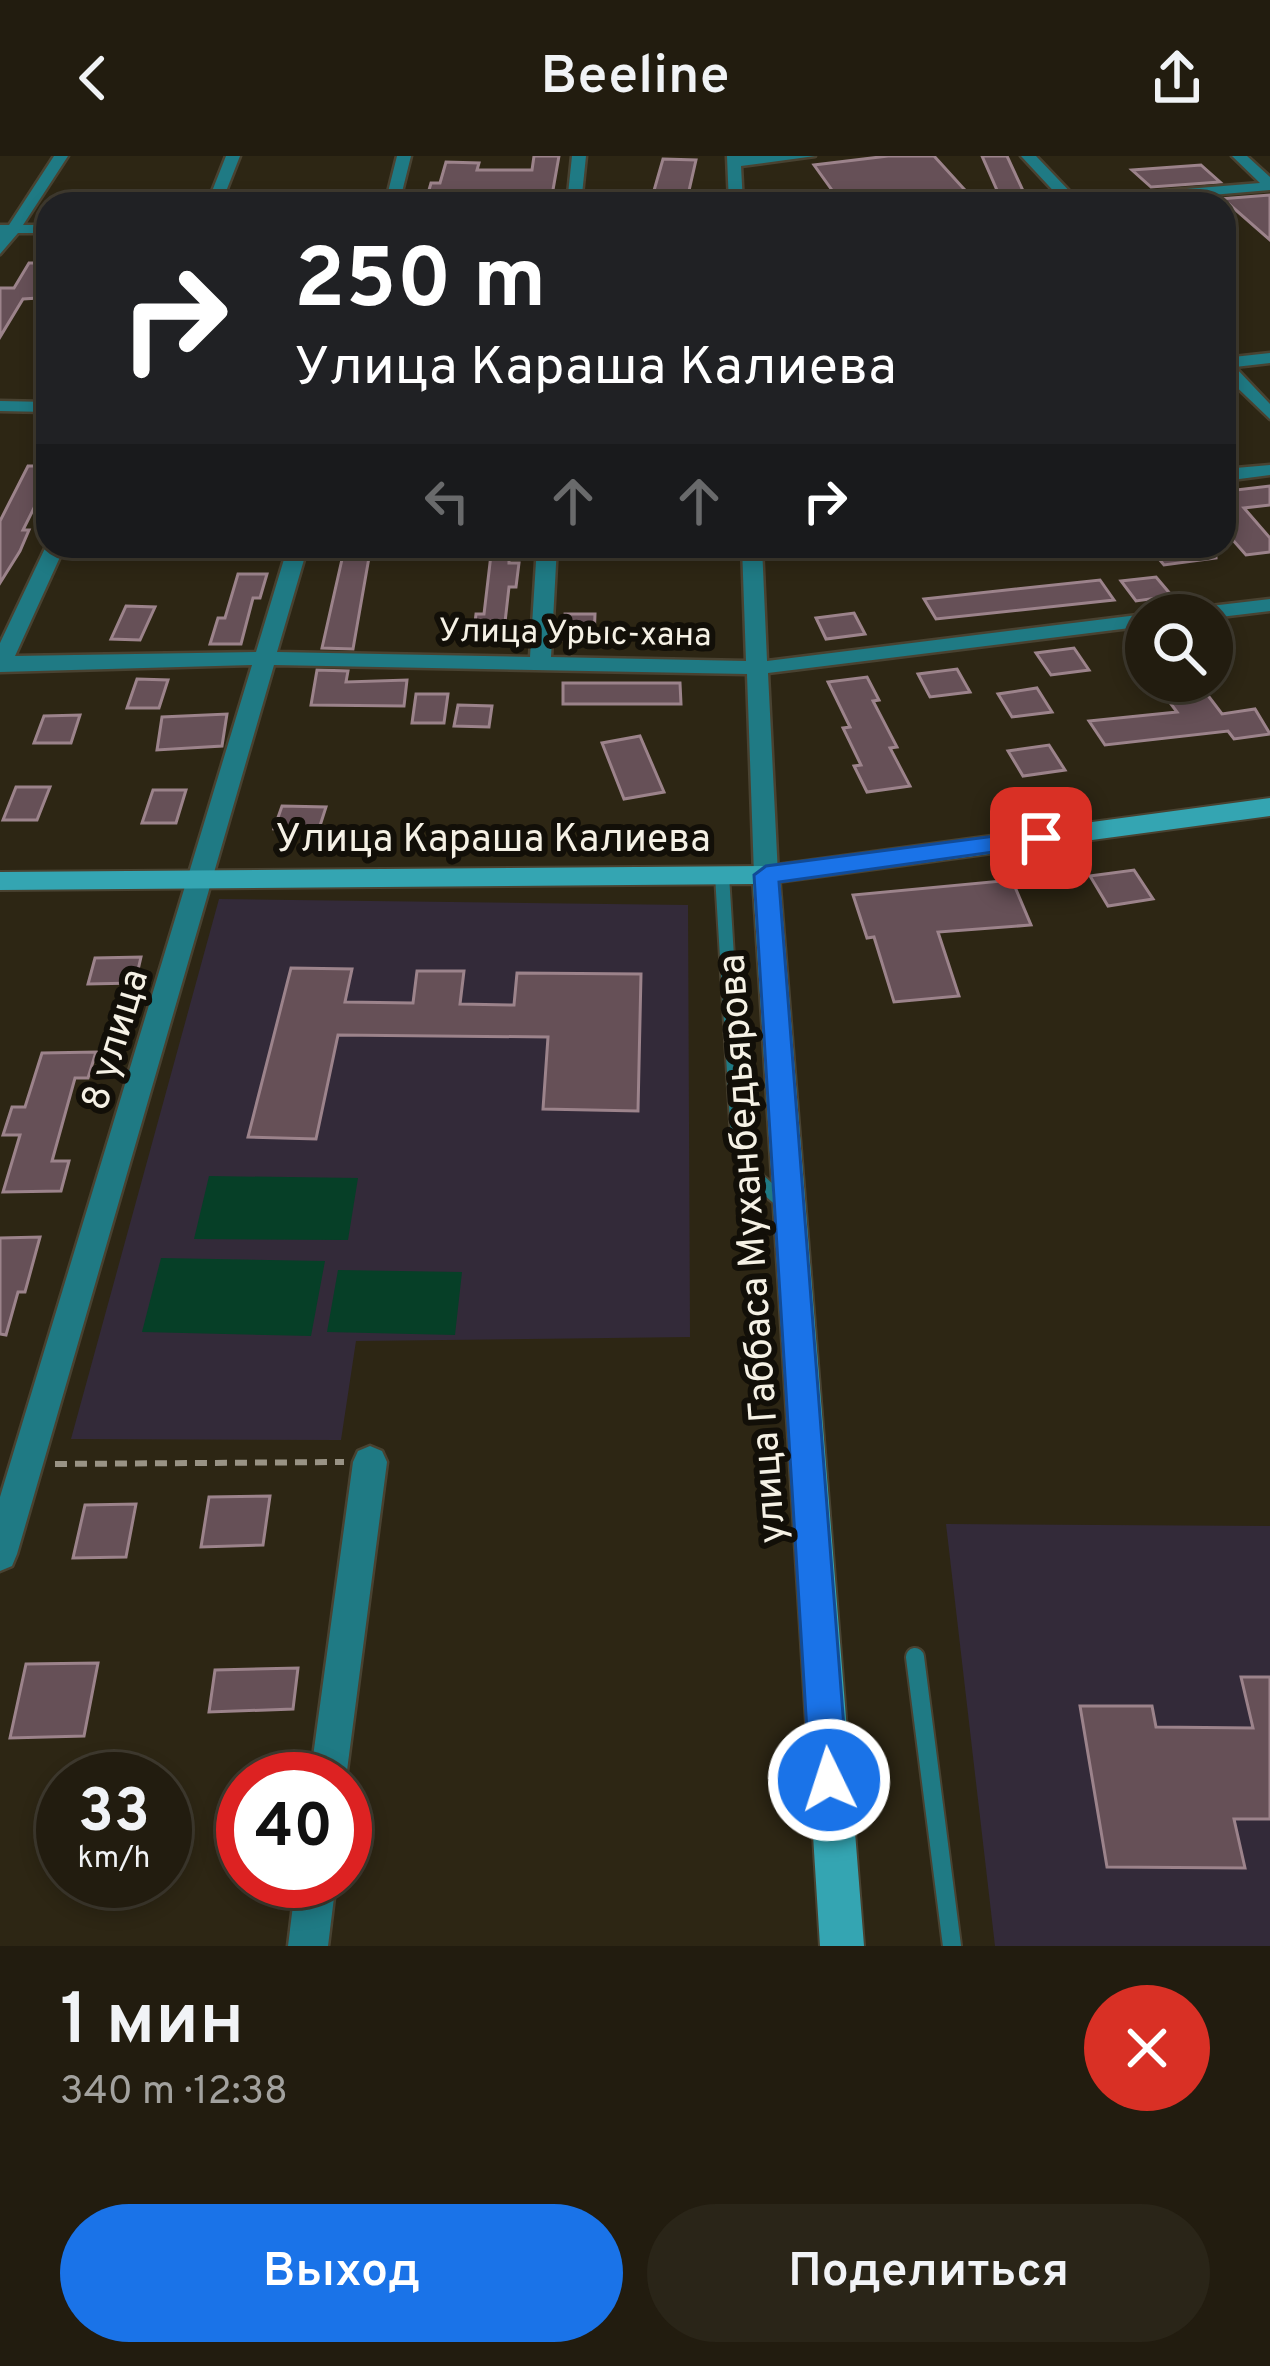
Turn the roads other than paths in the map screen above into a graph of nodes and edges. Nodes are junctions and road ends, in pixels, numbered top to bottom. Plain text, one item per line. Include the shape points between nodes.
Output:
1 (61, 156) edge
2 (233, 156) edge
3 (404, 156) edge
4 (579, 156) edge
5 (808, 156) edge
6 (1028, 156) edge
7 (1239, 156) edge
8 (734, 159) edge
9 (1270, 184) edge
10 (219, 192) edge
11 (395, 192) edge
12 (575, 192) edge
13 (735, 192) edge
14 (1062, 192) edge
15 (1187, 192) edge
16 (7, 229) edge
17 (0, 249) edge
18 (1270, 358) edge
19 (1236, 362) edge
20 (1236, 377) edge
21 (0, 406) edge
22 (36, 407) edge
23 (1270, 414) edge
24 (1270, 470) edge
25 (1236, 474) edge
26 (50, 558) edge
27 (294, 558) edge
28 (546, 558) edge
29 (753, 558) edge
30 (1270, 604) edge
31 (1233, 609) edge
32 (1125, 623) edge
33 (265, 658) junction
34 (1, 664) edge
35 (540, 664) junction
36 (759, 668) junction
37 (1270, 807) edge
38 (722, 875) junction
39 (766, 875) junction
40 (203, 877) junction
41 (0, 881) edge
42 (789, 1208) junction
43 (370, 1462) road end
44 (0, 1554) edge
45 (916, 1658) dead end
46 (332, 1752) edge
47 (313, 1908) edge
48 (308, 1946) edge
49 (842, 1946) edge
50 (952, 1946) edge

1 - 16 street
2 - 10 street
3 - 11 street
4 - 12 street
5 - 8 street
6 - 14 street
7 - 9 street
8 - 13 street
9 - 15 street
16 - 17 street
18 - 19 street
20 - 23 street
21 - 22 street
24 - 25 street
26 - 34 street
27 - 33 street, 8 улица
28 - 35 street
29 - 36 street, улица Габбаса Муханбедьярова
30 - 31 street
32 - 36 street, Улица Урыс-хана
33 - 34 street, Улица Урыс-хана
33 - 35 street, Улица Урыс-хана
33 - 40 street, 8 улица
35 - 36 street, Улица Урыс-хана
36 - 39 street, улица Габбаса Муханбедьярова
37 - 39 street, Улица Караша Калиева
38 - 39 street, Улица Караша Калиева
38 - 40 street, Улица Караша Калиева
38 - 42 lane via 738,1138 751,1173
39 - 42 street, улица Габбаса Муханбедьярова
40 - 41 street, Улица Караша Калиева
40 - 44 street, 8 улица
42 - 49 street, улица Габбаса Муханбедьярова
43 - 46 street
45 - 50 lane
47 - 48 street

